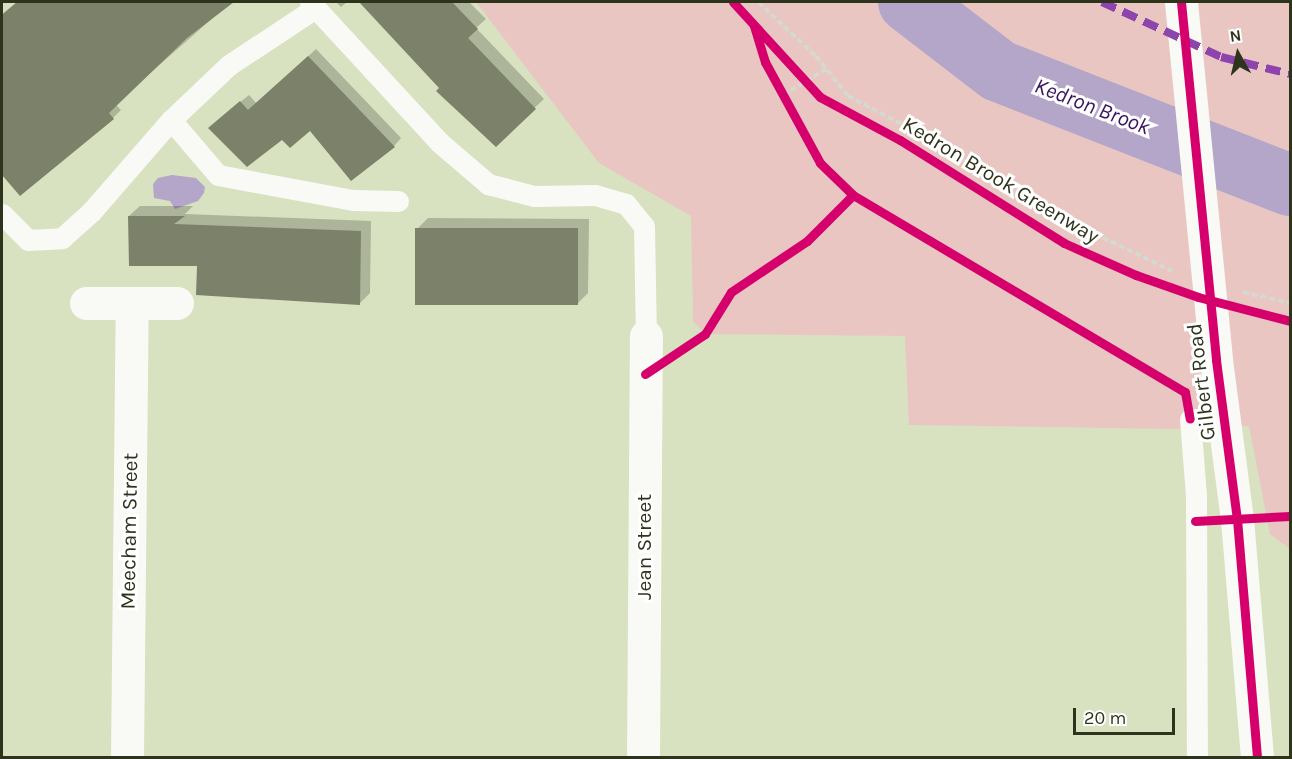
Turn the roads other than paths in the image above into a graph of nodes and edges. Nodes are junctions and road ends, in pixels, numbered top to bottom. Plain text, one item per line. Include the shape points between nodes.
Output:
1 (1181, 2) edge
2 (313, 5) edge
3 (171, 120) junction
4 (398, 201) dead end
5 (2, 214) edge
6 (86, 303) dead end
7 (177, 303) dead end
8 (132, 304) junction
9 (646, 336) joint
10 (1190, 419) dead end
11 (126, 758) edge
12 (643, 758) edge
13 (1197, 758) edge
14 (1257, 758) edge

1 - 14 street, Gilbert Road via 1216,360 1237,519
2 - 3 lane via 230,65
2 - 9 lane via 439,142 488,184 534,196 595,195 626,204 644,226
3 - 4 lane via 218,175 353,200
3 - 5 lane via 91,212 62,238 28,240
6 - 8 street
7 - 8 street
8 - 11 street, Meecham Street
9 - 12 street, Jean Street
10 - 13 lane via 1196,496

